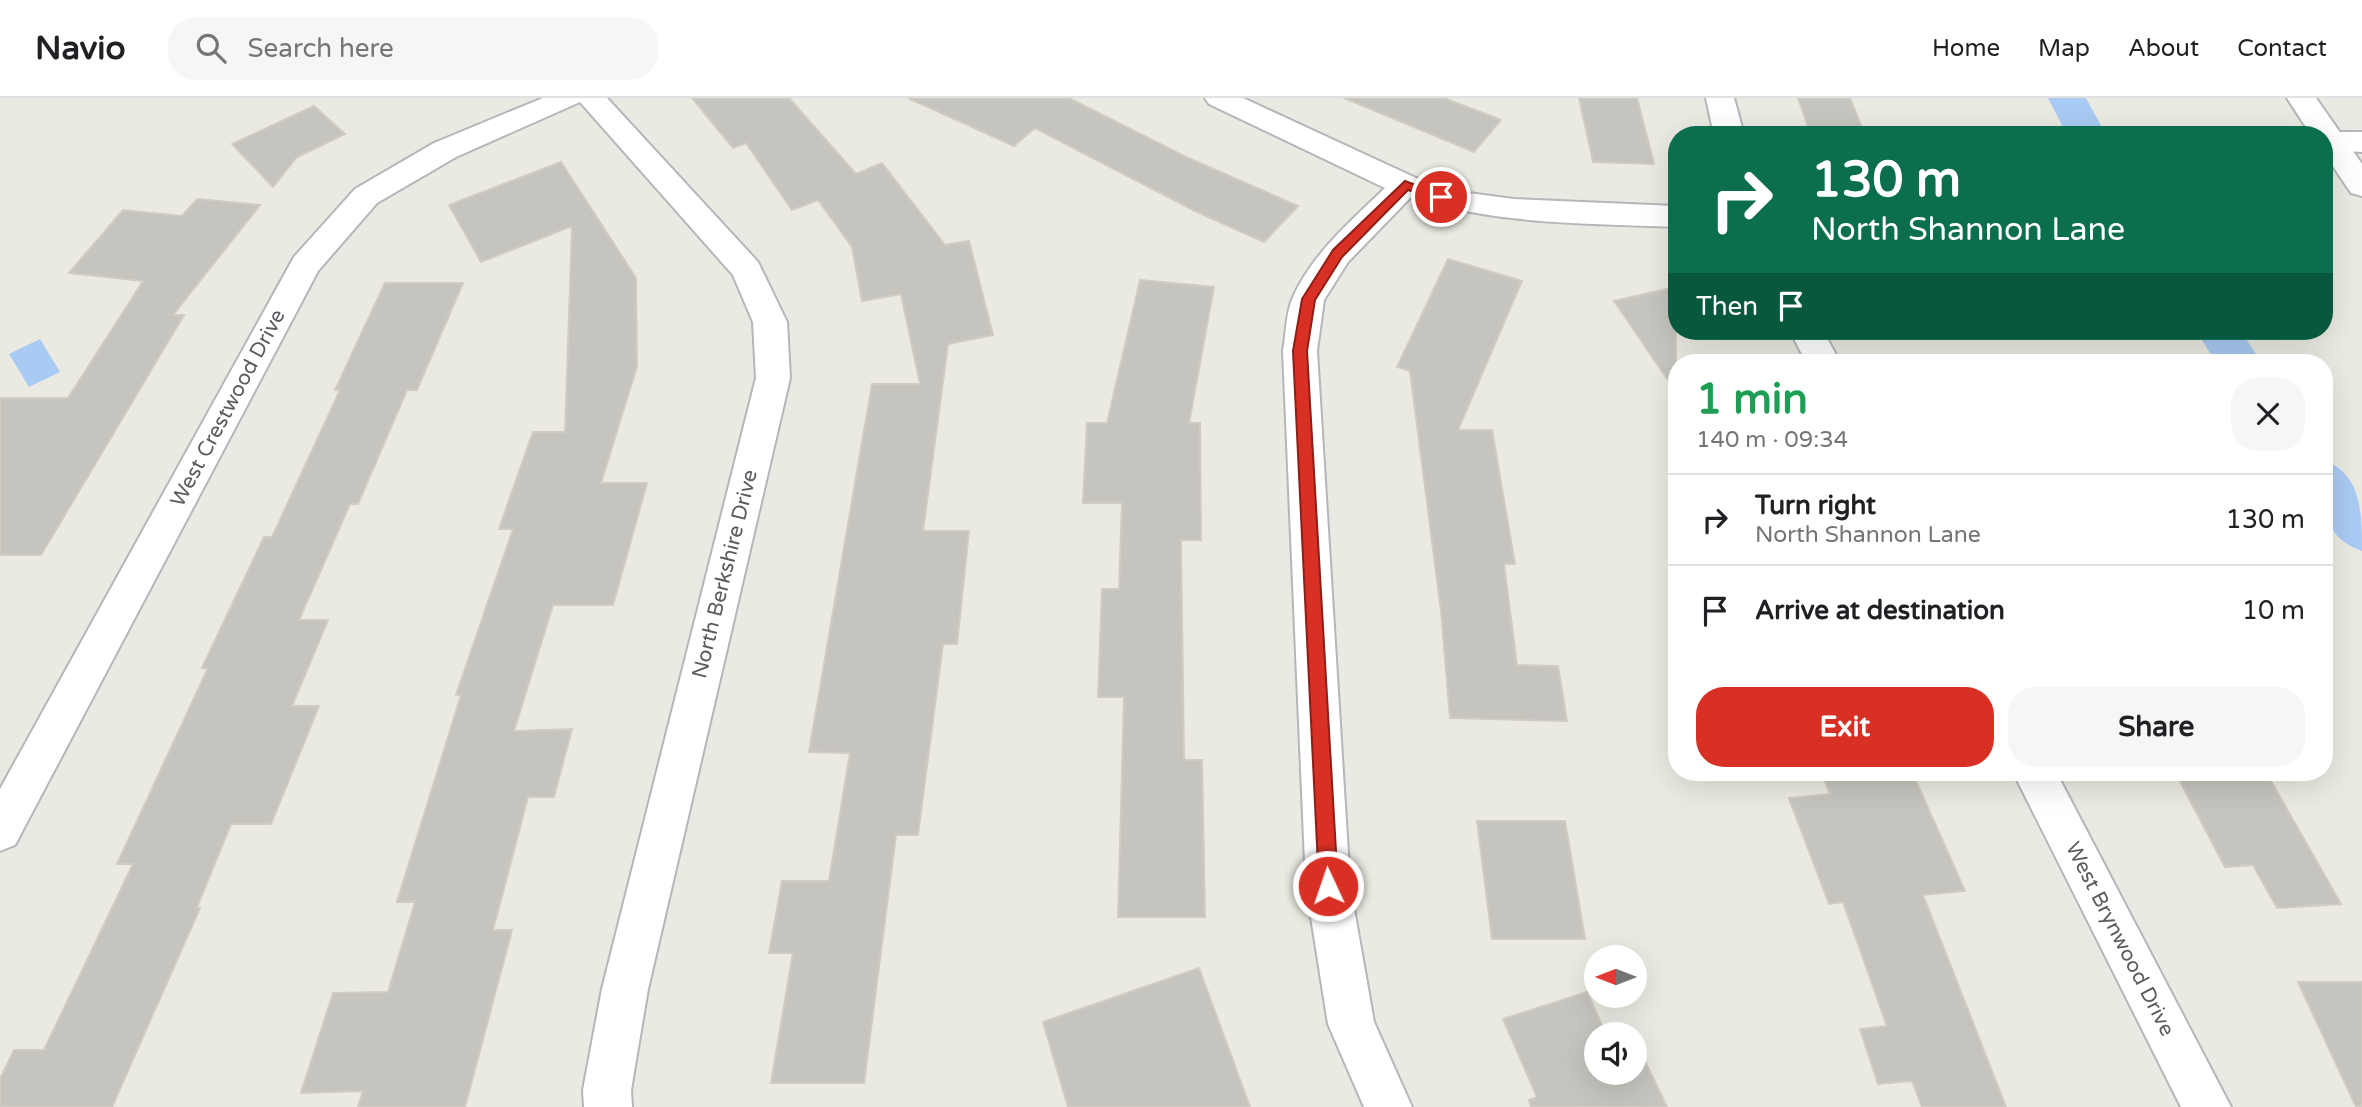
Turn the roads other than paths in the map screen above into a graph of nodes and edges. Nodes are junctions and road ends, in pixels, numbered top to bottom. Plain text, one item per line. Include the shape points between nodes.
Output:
1 (568, 98) edge
2 (591, 98) edge
3 (1219, 98) edge
4 (1720, 98) edge
5 (2301, 98) edge
6 (1727, 126) edge
7 (2320, 126) edge
8 (2333, 142) edge
9 (2362, 142) edge
10 (2333, 145) edge
11 (1405, 185) junction
12 (2362, 186) edge
13 (1668, 216) edge
14 (2039, 781) edge
15 (0, 831) edge
16 (608, 1107) edge
17 (1388, 1107) edge
18 (2207, 1107) edge

1 - 15 street, West Crestwood Drive via 445,150 366,196 305,265
2 - 16 street, North Berkshire Drive via 747,270 770,322 773,378 625,989
3 - 11 street
4 - 6 street
5 - 7 street
8 - 9 street
10 - 12 street
11 - 13 street via 1459,202 1514,209
11 - 17 street via 1337,254 1308,299 1300,351 1328,886 1351,1024
14 - 18 street, West Brynwood Drive

